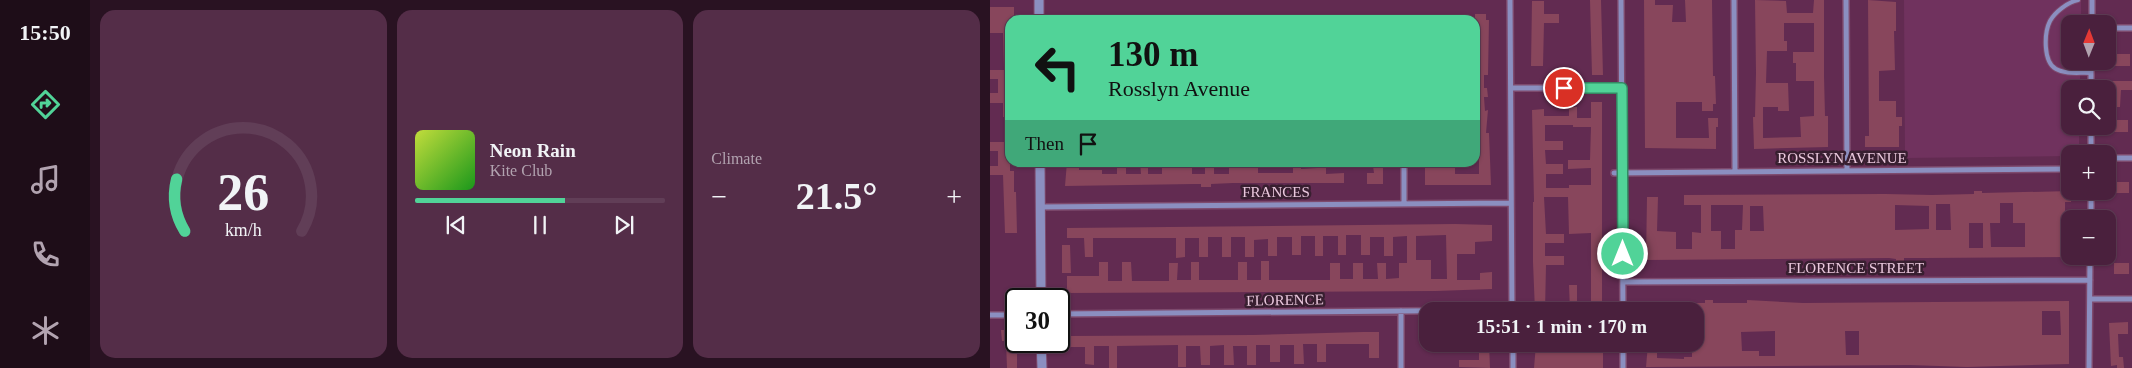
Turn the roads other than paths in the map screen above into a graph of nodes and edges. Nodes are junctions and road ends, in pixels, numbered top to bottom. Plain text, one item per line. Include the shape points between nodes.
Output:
1 (1039, 0) edge
2 (1510, 0) edge
3 (1621, 0) edge
4 (1734, 0) edge
5 (1846, 0) edge
6 (2078, 0) edge
7 (2092, 0) edge
8 (1039, 15) edge
9 (2092, 15) edge
10 (2116, 28) edge
11 (2132, 28) edge
12 (2091, 73) joint
13 (2091, 80) edge
14 (1511, 88) junction
15 (1622, 88) junction
16 (2116, 158) edge
17 (2132, 158) edge
18 (1040, 167) edge
19 (1404, 167) edge
20 (2061, 169) edge
21 (1735, 171) junction
22 (1847, 171) junction
23 (1614, 173) dead end
24 (1622, 173) junction
25 (1511, 203) junction
26 (1404, 204) junction
27 (1040, 207) junction
28 (2090, 265) edge
29 (2090, 280) junction
30 (1623, 282) junction
31 (1040, 288) edge
32 (2132, 299) edge
33 (2090, 300) junction
34 (1512, 302) edge
35 (1623, 302) edge
36 (1401, 311) junction
37 (1419, 311) edge
38 (1005, 314) edge
39 (1070, 314) edge
40 (990, 315) edge
41 (1513, 352) edge
42 (1623, 352) edge
43 (1041, 353) edge
44 (1042, 368) edge
45 (1401, 368) edge
46 (1513, 368) edge
47 (1624, 368) edge
48 (2089, 368) edge

1 - 8 street
2 - 14 street
3 - 15 street
4 - 21 street
5 - 22 street
6 - 12 lane via 2069,2 2051,19 2047,28 2047,54 2055,69
7 - 9 street
10 - 11 street
12 - 13 street
14 - 15 street
14 - 25 street
15 - 24 street
16 - 17 street
18 - 27 street
19 - 26 street
20 - 22 street, ROSSLYN AVENUE
21 - 22 street, ROSSLYN AVENUE
21 - 24 street, ROSSLYN AVENUE
23 - 24 street, ROSSLYN AVENUE
24 - 30 street
25 - 26 street, FRANCES
25 - 34 street
26 - 27 street, FRANCES
27 - 31 street
28 - 29 street
29 - 30 street, FLORENCE STREET
29 - 33 street
30 - 35 street
32 - 33 street
33 - 48 street
36 - 37 street, FLORENCE
36 - 39 street, FLORENCE
36 - 45 street
38 - 40 street
41 - 46 street
42 - 47 street
43 - 44 street

